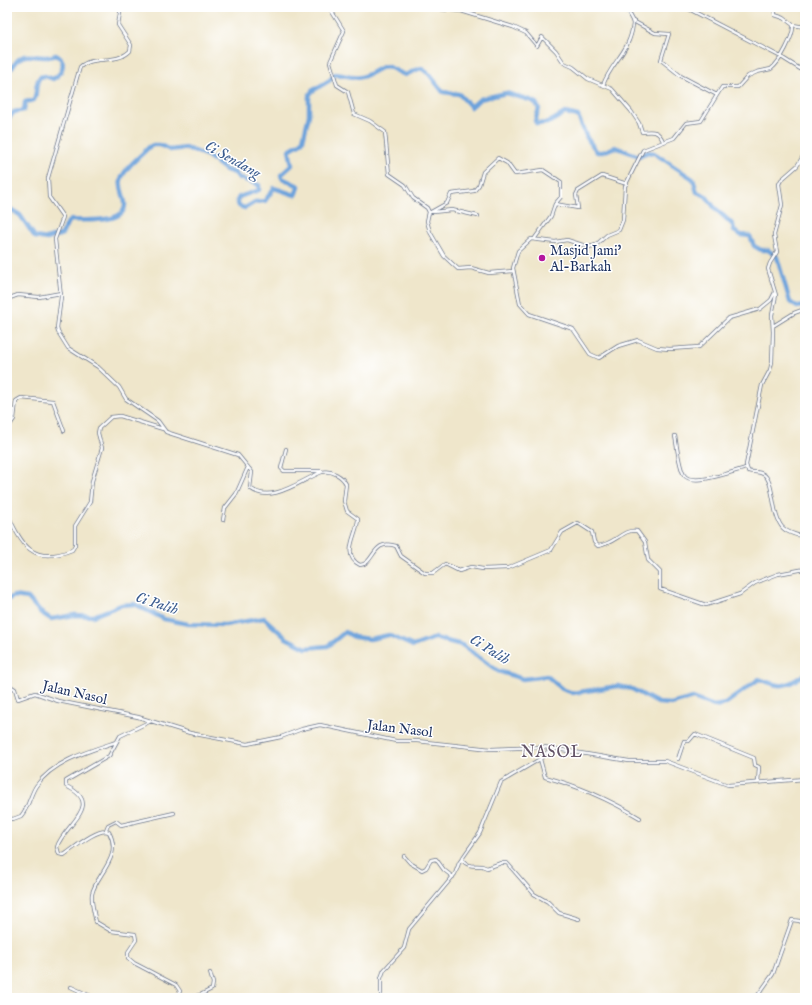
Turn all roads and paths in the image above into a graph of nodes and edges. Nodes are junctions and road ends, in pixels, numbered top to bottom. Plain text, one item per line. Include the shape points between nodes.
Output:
1 (121, 7) edge
2 (329, 7) edge
3 (418, 7) edge
4 (610, 7) edge
5 (627, 7) edge
6 (685, 7) edge
7 (774, 7) edge
8 (632, 21) junction
9 (793, 25) junction
10 (805, 27) edge
11 (781, 57) junction
12 (805, 72) edge
13 (603, 84) junction
14 (717, 95) junction
15 (663, 141) junction
16 (805, 153) edge
17 (627, 184) junction
18 (555, 204) junction
19 (429, 213) junction
20 (478, 216) dead end
21 (535, 238) junction
22 (512, 271) junction
23 (775, 292) junction
24 (61, 293) junction
25 (7, 299) edge
26 (805, 309) edge
27 (773, 326) junction
28 (164, 429) junction
29 (7, 430) edge
30 (64, 431) dead end
31 (675, 436) dead end
32 (286, 449) dead end
33 (248, 467) junction
34 (746, 468) junction
35 (322, 472) junction
36 (7, 513) edge
37 (223, 520) dead end
38 (805, 537) edge
39 (805, 569) edge
40 (7, 684) edge
41 (151, 721) junction
42 (116, 742) junction
43 (551, 748) junction
44 (678, 759) dead end
45 (540, 760) junction
46 (805, 779) edge
47 (758, 783) junction
48 (174, 813) dead end
49 (7, 818) edge
50 (640, 818) dead end
51 (106, 830) junction
52 (404, 856) dead end
53 (462, 860) junction
54 (453, 877) junction
55 (579, 919) dead end
56 (805, 927) edge
57 (210, 973) dead end
58 (71, 987) dead end
59 (178, 997) edge
60 (95, 998) edge
61 (183, 998) edge
62 (189, 998) edge
63 (381, 998) edge
64 (756, 998) edge

1 - 24 street via 118,25 131,48 122,57 80,67 49,170 49,197 63,217 56,238
2 - 19 street via 344,31 330,62 338,86 348,92 354,114 385,132 389,174 405,185 413,198 426,207
3 - 13 street via 461,11 512,27 526,33 537,46 541,37 564,63 589,79
4 - 5 street via 623,12
5 - 8 street
6 - 11 street
7 - 9 street via 775,15
8 - 13 street via 627,48 609,71
8 - 14 street via 656,33 669,34 661,60 681,76
9 - 10 street
9 - 11 street
11 - 12 street
11 - 14 street via 771,69 748,76 738,87 723,86
13 - 15 street via 613,90 631,111 642,132 656,132 661,135
14 - 15 street via 701,120 686,124 675,136
15 - 17 street via 644,149
16 - 23 street via 797,166 779,184 782,205 774,235 776,254 768,269
17 - 18 street via 602,176 578,190 578,208
17 - 21 street via 624,192 623,220 619,228 596,245 586,247 567,240 555,242
18 - 19 street via 562,195 560,180 543,170 515,174 507,163 498,158 483,172 479,186 474,191 450,194 447,203
18 - 21 street via 551,216
19 - 20 street via 452,210
19 - 22 street via 429,230 444,256 458,268 472,268 483,272
21 - 22 street via 530,239 518,251
22 - 23 street via 519,303 527,312 572,329 590,354 599,358 618,346 636,340 655,348 697,348 710,339 729,318 760,309 771,300
23 - 27 street
24 - 25 street via 40,297 18,295
24 - 28 street via 57,330 68,348 98,367 119,387 126,399 158,421
26 - 27 street
27 - 34 street via 772,362 762,385
28 - 33 street via 169,433 235,453
28 - 36 street via 120,416 111,417 99,428 102,448 92,481 90,502 75,526 72,550 46,556 27,548 20,542
29 - 30 street via 14,421 16,401 21,398 53,401
31 - 34 street via 684,473 690,479 700,480
32 - 35 street via 280,468 284,471
33 - 35 street via 253,475 250,488 261,494 278,492
33 - 37 street via 237,492 225,508
34 - 38 street via 750,472 762,473 767,479 776,516 783,528
35 - 39 street via 338,475 345,482 344,503 348,512 358,521 350,549 360,565 367,562 375,550 388,544 396,546 403,557 427,573 436,571 445,564 459,571 471,567 506,568 551,550 562,532 578,523 592,532 594,542 598,546 615,541 626,532 637,531 645,542 648,560 660,572 660,589 702,606 740,594 754,583 776,575
40 - 41 street, Jalan Nasol via 15,689 18,699 35,693 58,701
41 - 42 street via 120,736
41 - 43 street, Jalan Nasol via 190,733 247,744 320,725 396,741 491,749
42 - 49 street via 82,753 52,770 35,787 21,816
42 - 51 street via 109,756 66,782 66,786 77,791 83,804 79,815 58,844 59,854 64,855 96,833
43 - 45 street
43 - 47 street, Jalan Nasol via 629,761 665,762 728,784
44 - 47 street via 684,741 689,741 695,734 754,758 755,765 759,767
45 - 50 street via 544,776 584,789 618,804
45 - 53 street via 501,782 480,833
46 - 47 street, Jalan Nasol
48 - 51 street via 122,825 110,823
51 - 59 street via 110,835 111,851 108,866 92,893 96,922 114,932 135,934 136,940 128,952 128,958 176,985 180,991
52 - 54 street via 420,870 425,869 431,860 436,859
53 - 54 street
53 - 55 street via 476,867 487,868 506,862 534,894 548,902 559,913
54 - 63 street via 409,929 404,948 384,970
56 - 64 street via 800,921 792,920 774,972
57 - 62 street via 212,989
58 - 60 street
59 - 61 street

